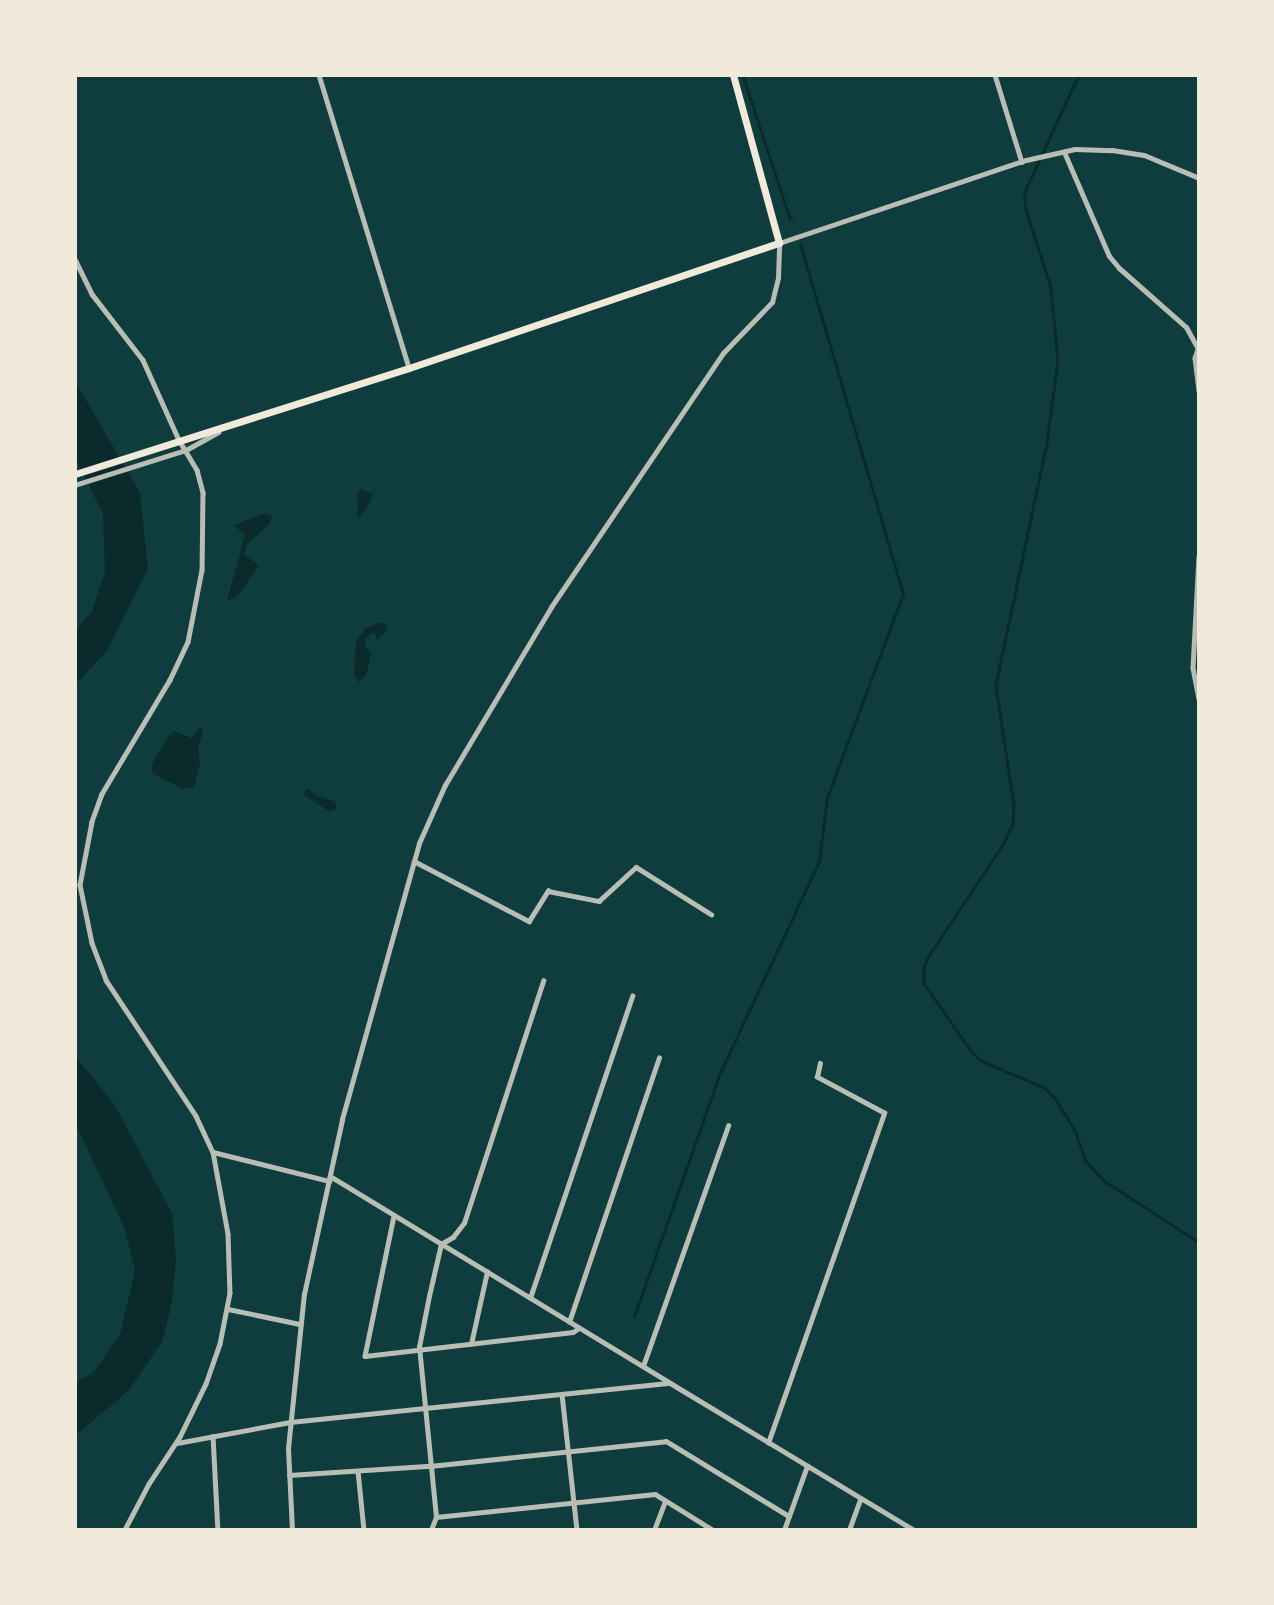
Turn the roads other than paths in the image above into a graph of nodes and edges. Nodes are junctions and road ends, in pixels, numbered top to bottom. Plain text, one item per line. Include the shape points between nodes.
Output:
1 (319, 75) edge
2 (733, 75) edge
3 (995, 75) edge
4 (1062, 152) junction
5 (1024, 161) junction
6 (1199, 178) edge
7 (779, 243) junction
8 (75, 259) edge
9 (1198, 349) edge
10 (409, 368) junction
11 (1199, 392) edge
12 (236, 421) junction
13 (178, 440) junction
14 (186, 450) junction
15 (75, 474) edge
16 (75, 485) edge
17 (1199, 557) edge
18 (1199, 698) edge
19 (413, 861) junction
20 (711, 914) dead end
21 (543, 981) dead end
22 (632, 996) dead end
23 (659, 1058) dead end
24 (820, 1063) dead end
25 (728, 1126) dead end
26 (214, 1152) junction
27 (329, 1179) junction
28 (394, 1216) junction
29 (441, 1244) junction
30 (487, 1272) junction
31 (530, 1298) junction
32 (228, 1308) junction
33 (569, 1322) junction
34 (300, 1324) junction
35 (580, 1328) junction
36 (471, 1344) junction
37 (419, 1350) junction
38 (643, 1366) junction
39 (670, 1383) junction
40 (562, 1394) junction
41 (423, 1408) junction
42 (290, 1422) junction
43 (213, 1436) junction
44 (177, 1443) junction
45 (768, 1443) junction
46 (568, 1451) junction
47 (430, 1466) junction
48 (807, 1466) junction
49 (358, 1471) junction
50 (289, 1475) junction
51 (860, 1499) junction
52 (574, 1501) junction
53 (665, 1501) junction
54 (789, 1516) junction
55 (436, 1517) junction
56 (81, 1530) edge
57 (95, 1530) edge
58 (125, 1530) edge
59 (218, 1530) edge
60 (292, 1530) edge
61 (364, 1530) edge
62 (431, 1530) edge
63 (577, 1530) edge
64 (654, 1530) edge
65 (713, 1530) edge
66 (784, 1530) edge
67 (849, 1530) edge
68 (914, 1530) edge

1 - 10 street
2 - 7 highway
3 - 5 street
4 - 5 street
4 - 6 street via 1128,152
4 - 9 street via 1109,256 1186,327
5 - 7 street
7 - 10 highway
7 - 19 street via 772,302 723,353 545,617 446,785
8 - 13 street via 92,294 143,360
9 - 11 street
10 - 12 highway
12 - 13 highway
12 - 14 street
13 - 14 street
13 - 15 highway
14 - 16 street
14 - 26 street via 203,493 202,570 188,642 102,794 80,885 92,943 106,980 196,1116
17 - 18 street via 1193,668
19 - 20 street via 529,921 548,891 599,901 636,867
19 - 27 street
21 - 29 street via 464,1223
22 - 31 street
23 - 33 street
24 - 45 street via 817,1077 884,1114
25 - 38 street
26 - 27 street
26 - 32 street via 228,1234
27 - 28 street
27 - 34 street
28 - 29 street
28 - 37 street via 365,1356
29 - 30 street
29 - 37 street
30 - 31 street
30 - 36 street
31 - 33 street
32 - 34 street
32 - 44 street via 206,1384
33 - 35 street
34 - 42 street
35 - 36 street
35 - 38 street
36 - 37 street
37 - 41 street
38 - 39 street
39 - 40 street
39 - 45 street
40 - 41 street
40 - 46 street
41 - 42 street
41 - 47 street
42 - 43 street
42 - 50 street
43 - 44 street
43 - 59 street
44 - 58 street
45 - 48 street
46 - 47 street
46 - 52 street
46 - 54 street via 666,1441
47 - 49 street
47 - 55 street
48 - 51 street
48 - 54 street
49 - 50 street
49 - 61 street
50 - 60 street
51 - 67 street
51 - 68 street
52 - 53 street via 655,1494
52 - 55 street
52 - 63 street
53 - 64 street
53 - 65 street
54 - 66 street
55 - 62 street
56 - 57 street

